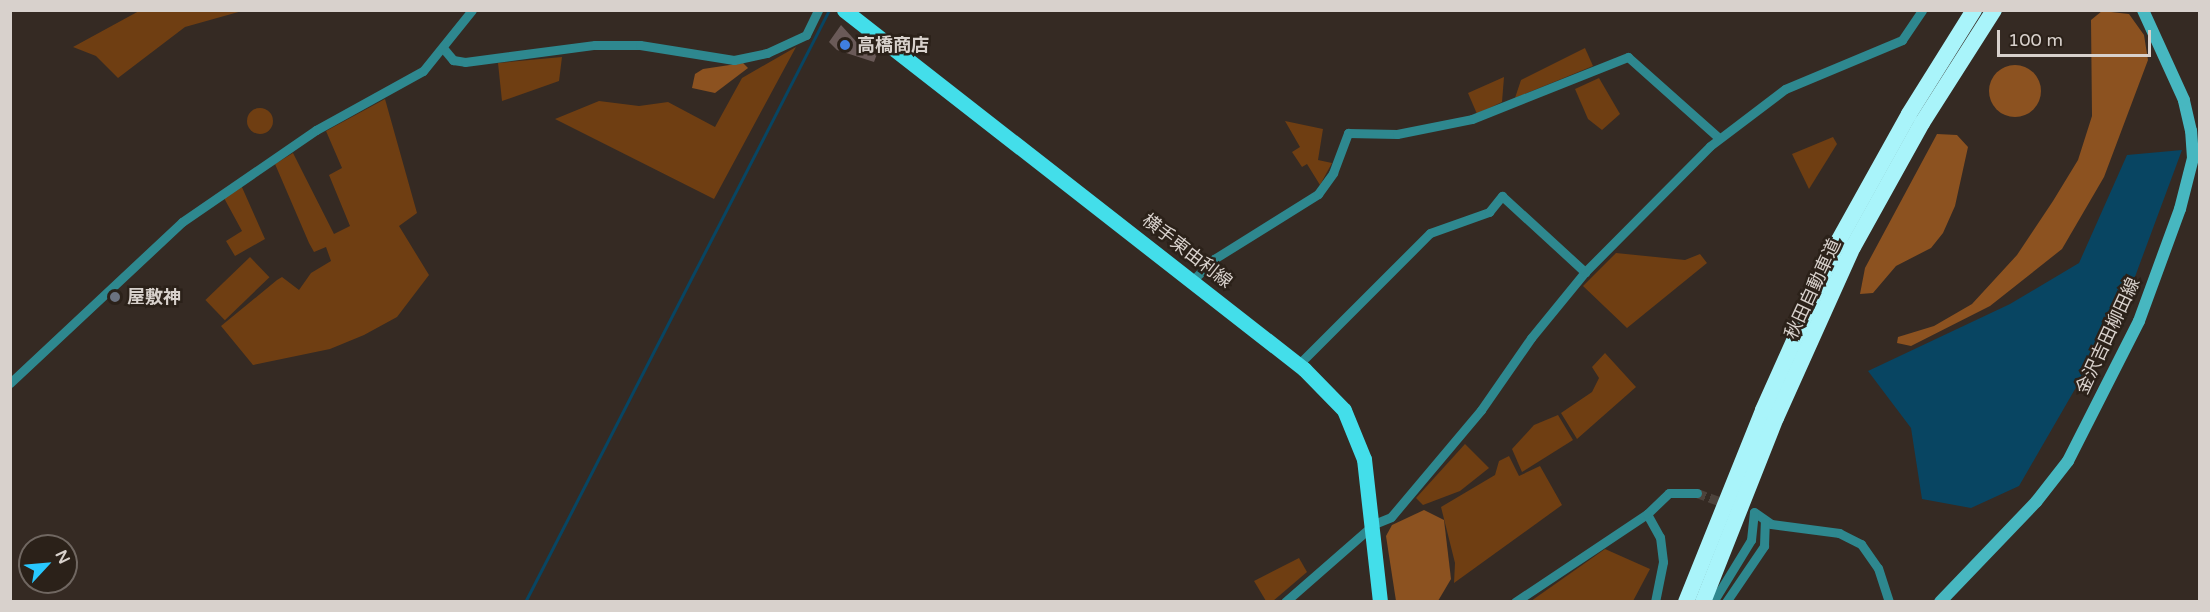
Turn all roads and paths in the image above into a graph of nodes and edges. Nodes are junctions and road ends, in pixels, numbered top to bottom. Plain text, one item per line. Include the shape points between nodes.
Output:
1 (472, 10) edge
2 (818, 10) edge
3 (1922, 10) edge
4 (1974, 10) edge
5 (1994, 10) edge
6 (2143, 10) edge
7 (846, 11) edge
8 (443, 48) junction
9 (1719, 138) junction
10 (1585, 272) junction
11 (1193, 280) junction
12 (1299, 364) junction
13 (11, 381) edge
14 (1697, 493) tunnel mouth
15 (1647, 514) junction
16 (1765, 521) junction
17 (1374, 524) junction
18 (1285, 602) edge
19 (1380, 602) edge
20 (1515, 602) edge
21 (1655, 602) edge
22 (1686, 602) edge
23 (1702, 602) edge
24 (1713, 602) edge
25 (1726, 602) edge
26 (1889, 602) edge
27 (1940, 602) edge

1 - 8 street
2 - 8 street via 806,35 767,53 734,60 640,45 596,45 465,62 453,60
3 - 9 street via 1902,40 1785,89
4 - 22 highway, 秋田自動車道 via 1908,114 1839,240 1763,410
5 - 23 highway, 秋田自動車道 via 1922,123 1853,247 1776,418
6 - 27 main road, 金沢吉田柳田線 via 2184,100 2191,131 2193,158 2180,209 2139,321 2068,461 2036,502
7 - 11 main road, 横手東由利線
8 - 13 street via 423,71 316,130 214,196
9 - 10 street
9 - 11 street via 1628,57 1472,119 1397,134 1348,133 1333,173 1318,194 1214,259
10 - 12 street via 1502,196 1489,212 1430,233
10 - 17 street via 1421,485 1391,517
11 - 12 main road, 横手東由利線
12 - 17 main road, 横手東由利線 via 1344,410 1355,434
14 - 15 street via 1669,493
15 - 20 street
15 - 21 street via 1660,537 1663,562
16 - 24 street via 1754,513 1751,540
16 - 25 street via 1764,546
16 - 26 street via 1839,533 1861,544 1878,568
17 - 18 street
17 - 19 main road, 横手東由利線

